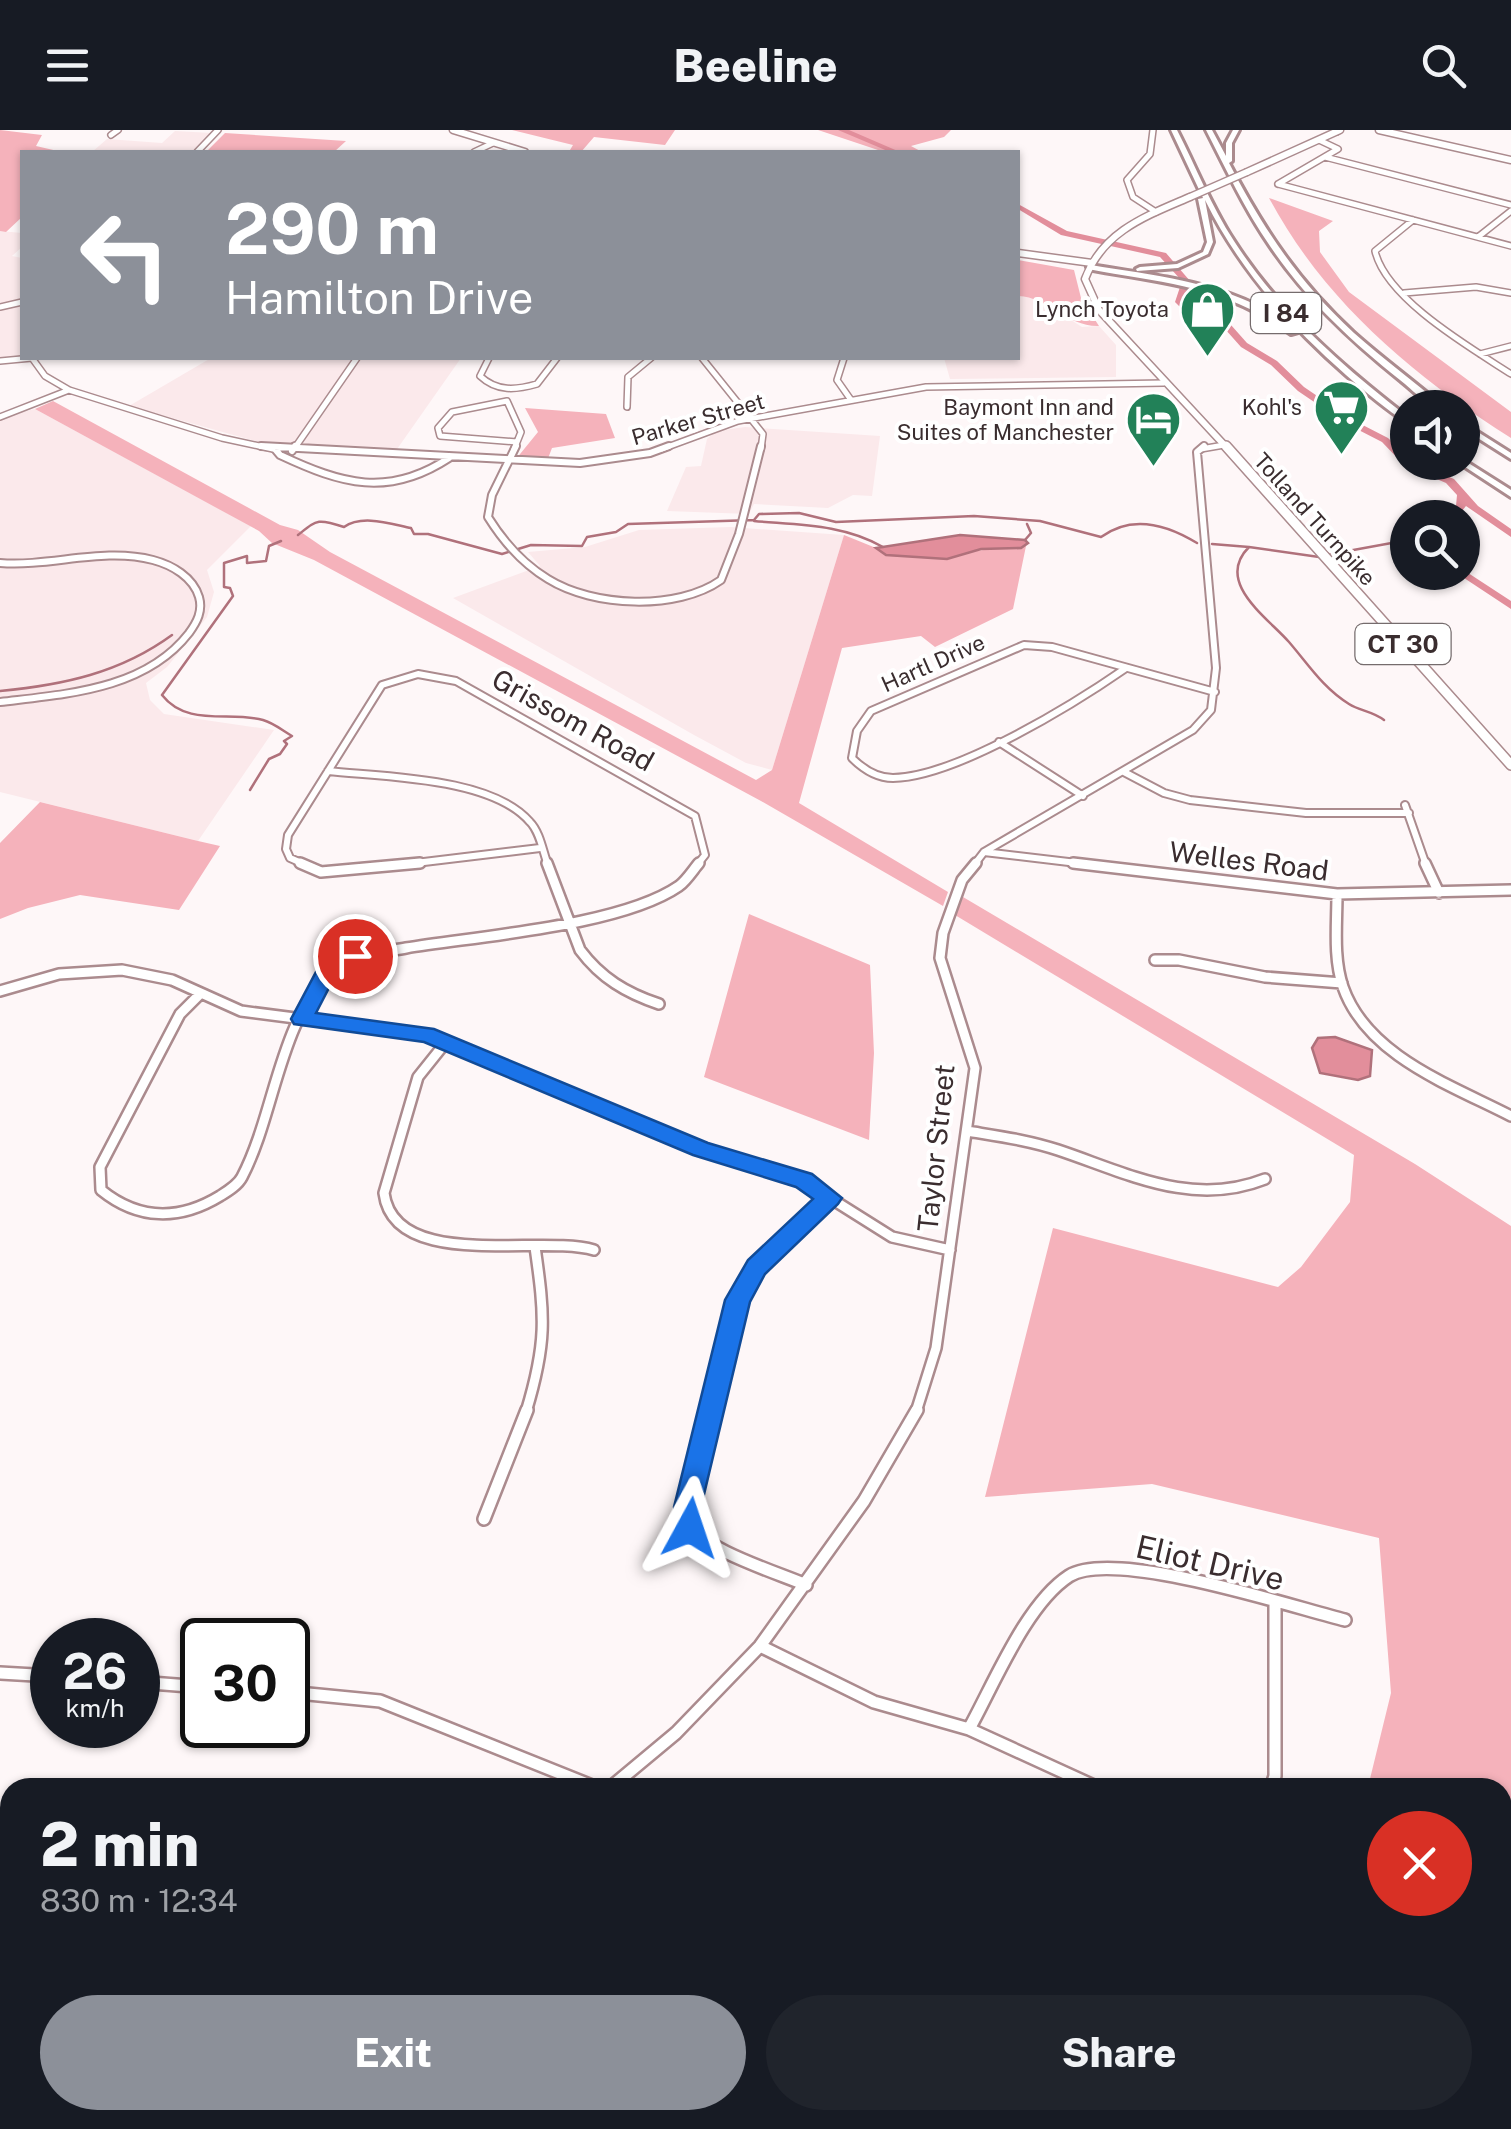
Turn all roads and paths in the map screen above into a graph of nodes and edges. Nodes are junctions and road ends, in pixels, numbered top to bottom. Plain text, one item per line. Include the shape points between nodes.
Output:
1 (118, 130) edge
2 (218, 130) edge
3 (452, 130) edge
4 (1153, 130) edge
5 (1174, 130) edge
6 (1182, 130) edge
7 (1200, 130) edge
8 (1209, 130) edge
9 (1236, 130) edge
10 (1338, 130) edge
11 (1384, 130) edge
12 (111, 135) dead end
13 (1318, 140) junction
14 (492, 143) junction
15 (199, 150) edge
16 (478, 150) edge
17 (518, 150) edge
18 (1326, 157) junction
19 (1511, 160) edge
20 (1229, 169) junction
21 (1198, 178) junction
22 (1511, 208) edge
23 (1156, 212) junction
24 (1413, 220) junction
25 (1478, 238) junction
26 (1511, 246) edge
27 (1020, 253) edge
28 (1091, 265) junction
29 (1404, 292) junction
30 (1511, 294) edge
31 (1511, 346) edge
32 (1480, 354) junction
33 (33, 360) edge
34 (356, 360) edge
35 (488, 360) edge
36 (555, 360) edge
37 (647, 360) edge
38 (704, 360) edge
39 (843, 360) edge
40 (1511, 374) edge
41 (1164, 382) junction
42 (1358, 382) junction
43 (69, 390) junction
44 (510, 390) junction
45 (1408, 390) edge
46 (1418, 390) edge
47 (1390, 397) edge
48 (851, 400) junction
49 (508, 401) junction
50 (627, 407) dead end
51 (1390, 408) edge
52 (0, 417) edge
53 (754, 418) junction
54 (1480, 436) edge
55 (518, 442) junction
56 (1480, 444) edge
57 (1224, 445) junction
58 (275, 449) junction
59 (292, 451) junction
60 (1511, 457) edge
61 (449, 458) junction
62 (509, 461) junction
63 (1480, 465) edge
64 (1511, 465) edge
65 (1480, 473) edge
66 (1511, 485) edge
67 (1511, 494) edge
68 (0, 563) edge
69 (1126, 668) junction
70 (1215, 692) junction
71 (0, 702) edge
72 (999, 742) junction
73 (1511, 765) edge
74 (328, 771) junction
75 (1124, 772) junction
76 (1083, 796) junction
77 (1407, 809) joint
78 (540, 848) junction
79 (984, 852) junction
80 (1511, 890) edge
81 (1439, 893) junction
82 (1337, 894) junction
83 (569, 921) junction
84 (1155, 960) dead end
85 (1342, 982) junction
86 (0, 991) edge
87 (199, 994) junction
88 (659, 1004) dead end
89 (302, 1019) junction
90 (446, 1042) junction
91 (1511, 1116) edge
92 (967, 1130) junction
93 (1265, 1180) dead end
94 (830, 1198) junction
95 (535, 1247) junction
96 (594, 1250) dead end
97 (950, 1250) junction
98 (484, 1520) dead end
99 (806, 1585) junction
100 (1274, 1603) junction
101 (1345, 1620) dead end
102 (760, 1646) junction
103 (0, 1673) edge
104 (30, 1675) edge
105 (310, 1694) edge
106 (969, 1729) junction
107 (574, 1778) edge
108 (622, 1778) edge
109 (1076, 1778) edge
110 (1275, 1778) edge

1 - 12 street
2 - 15 street
3 - 14 main road
4 - 23 street via 1150,154 1127,180 1135,200
5 - 21 highway, I 84
6 - 47 highway via 1232,229 1272,285 1326,344
7 - 45 highway via 1281,269
8 - 20 highway, I 84
9 - 20 highway via 1228,146
10 - 13 main road, CT 30
11 - 19 main road
13 - 18 street via 1338,148
13 - 23 main road, CT 30, bridge
14 - 16 street
14 - 17 main road
18 - 22 street
18 - 24 street via 1277,184
20 - 46 highway, I 84 via 1299,278
21 - 28 highway via 1210,244 1202,256 1166,268
21 - 42 highway, I 84 via 1258,280
22 - 25 street
23 - 28 main road, Tolland Turnpike / CT 30 via 1108,239
24 - 25 street
24 - 29 street via 1379,246 1374,259
25 - 26 street
27 - 28 main road
28 - 41 main road, Tolland Turnpike / CT 30 via 1085,273 1104,316
28 - 42 highway via 1198,286 1266,310
29 - 30 street via 1476,287
29 - 32 street
31 - 32 street
32 - 40 street
33 - 43 street
34 - 59 street
35 - 44 street via 480,376
36 - 44 street via 537,384
37 - 50 street via 626,377
38 - 53 street
39 - 48 street via 837,380
41 - 48 street, Parker Street via 944,385
41 - 57 main road, Tolland Turnpike / CT 30
42 - 51 highway, I 84
43 - 52 street
43 - 58 street, Parker Street
44 - 49 street
48 - 53 street, Parker Street
49 - 55 street via 520,423
49 - 55 street via 452,412 438,428 440,436 451,438
53 - 62 street, Parker Street via 630,458
53 - 62 street via 763,440 727,570 720,582 673,600 568,589 545,578 488,517
54 - 60 highway
55 - 62 street
56 - 64 highway
57 - 70 street via 1198,452
57 - 73 main road, Tolland Turnpike / CT 30
58 - 59 street, Parker Street
58 - 61 street via 340,481 374,487 404,482
59 - 61 street, Parker Street
61 - 62 street, Parker Street
63 - 66 highway
65 - 67 highway
68 - 71 street via 89,554 138,557 183,574 201,606 183,642 138,672 101,686
69 - 70 street, Hartl Drive
69 - 72 street, Hartl Drive
69 - 72 street, Hartl Drive via 1052,647 1008,648 870,711 852,758 876,775 910,776
70 - 75 street, Taylor Street via 1211,710 1193,730
72 - 76 street
74 - 78 street via 490,794 524,812
74 - 78 street, Grissom Road via 288,835 290,858 304,867 342,872
74 - 83 street, Grissom Road via 382,685 401,676 442,675 696,816 705,830 702,862 670,894
75 - 76 street, Taylor Street
75 - 77 street via 1190,800 1306,813
76 - 79 street, Taylor Street
77 - 81 street
78 - 83 street
79 - 82 street, Welles Road
79 - 92 street, Taylor Street via 962,880 940,958 975,1068
80 - 81 street, Welles Road
81 - 82 street, Welles Road
82 - 85 street
83 - 88 street via 591,967 628,994
83 - 89 street, Grissom Road via 355,956 324,977
84 - 85 street
85 - 91 street via 1349,1002 1378,1037
86 - 87 street via 48,976 114,970 165,977
87 - 89 street via 241,1011
87 - 89 street, Grissom Road via 180,1014 100,1167 101,1190 119,1208 166,1216 196,1210 241,1180
89 - 90 street
90 - 94 street via 701,1149 804,1181
90 - 95 street via 418,1077 384,1193 386,1210 396,1224 426,1236
92 - 93 street via 1054,1148 1197,1192 1229,1194
92 - 97 street, Taylor Street
94 - 97 street via 892,1236
94 - 99 street via 757,1267 738,1300 687,1507 690,1528 704,1541
95 - 96 street via 576,1244
95 - 98 street via 543,1348 502,1486
97 - 99 street, Taylor Street via 936,1348 915,1416
99 - 102 street, Taylor Street
100 - 101 street, Eliot Drive
100 - 106 street, Eliot Drive via 1131,1567 1096,1565 1069,1576 1048,1594
100 - 110 street
102 - 106 street via 874,1702
102 - 108 street, Taylor Street
103 - 104 street
105 - 107 street via 380,1701
106 - 109 street

